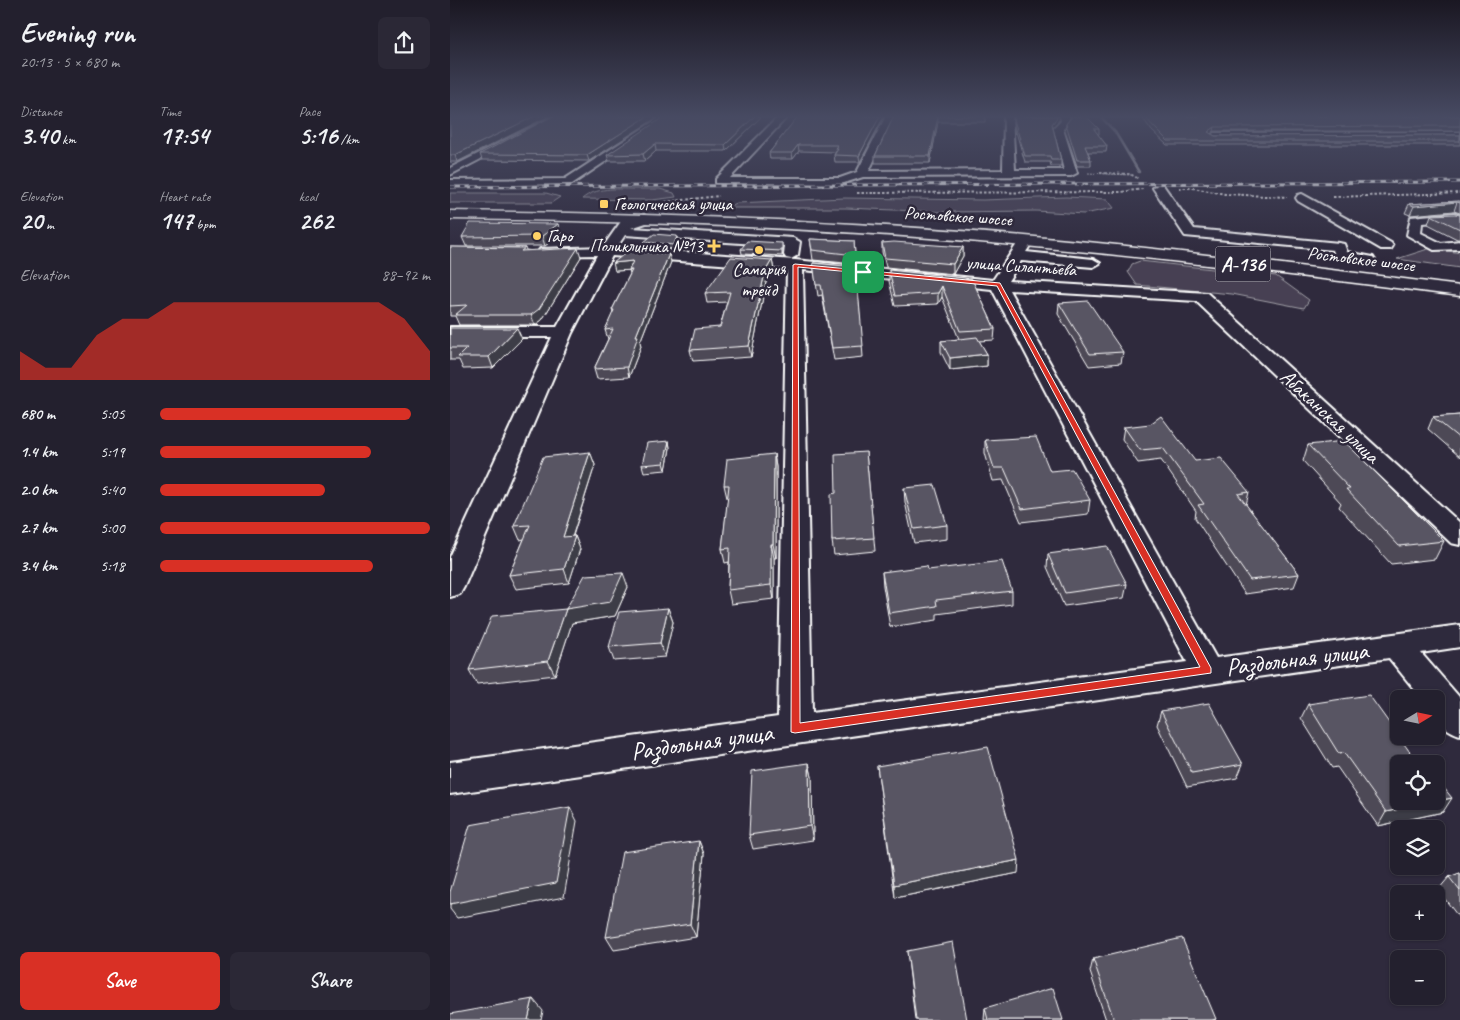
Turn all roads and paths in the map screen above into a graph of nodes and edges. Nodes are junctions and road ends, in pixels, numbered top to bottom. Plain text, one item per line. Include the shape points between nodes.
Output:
1 (466, 164) edge
2 (596, 164) edge
3 (737, 164) edge
4 (867, 164) edge
5 (1009, 164) edge
6 (1068, 164) edge
7 (450, 172) edge
8 (1071, 173) junction
9 (862, 174) junction
10 (1009, 174) junction
11 (1139, 179) dead end
12 (450, 183) edge
13 (1152, 188) joint
14 (851, 193) dead end
15 (721, 196) dead end
16 (1302, 198) dead end
17 (450, 210) edge
18 (450, 215) edge
19 (648, 217) junction
20 (1460, 220) edge
21 (621, 231) junction
22 (1414, 235) junction
23 (1386, 246) junction
24 (1460, 246) edge
25 (1021, 249) junction
26 (606, 251) junction
27 (528, 252) edge
28 (793, 260) junction
29 (1093, 263) dead end
30 (1367, 265) junction
31 (1460, 282) edge
32 (998, 284) junction
33 (1460, 291) edge
34 (1201, 296) joint
35 (450, 332) edge
36 (562, 332) junction
37 (1460, 537) edge
38 (450, 587) edge
39 (1460, 636) edge
40 (1397, 646) junction
41 (1207, 670) junction
42 (1460, 720) edge
43 (795, 729) junction
44 (450, 778) edge

1 - 7 street
2 - 12 street via 568,182
3 - 9 street via 720,181 841,181
4 - 9 street
5 - 10 street
6 - 8 street
8 - 10 street
8 - 11 path via 1130,174
9 - 10 street
13 - 14 path via 1121,192
13 - 30 street via 1190,233 1339,247 1341,255
15 - 19 path via 647,204 638,210 654,211
16 - 23 street
17 - 19 highway, Ростовское шоссе / А-136
18 - 19 highway, Ростовское шоссе / А-136
19 - 21 street via 627,223
19 - 25 highway, Ростовское шоссе / А-136 via 800,226
19 - 30 highway, Ростовское шоссе / А-136 via 780,218 1039,235
20 - 22 street via 1454,217 1416,220
21 - 26 street
21 - 28 street via 793,242
22 - 23 street
22 - 24 street via 1439,247
23 - 30 street via 1370,252
25 - 29 street
25 - 32 street
25 - 33 highway, Ростовское шоссе / А-136 via 1218,261
26 - 27 street, улица Силантьева
26 - 28 street, улица Силантьева
26 - 36 street
28 - 32 street, улица Силантьева
28 - 43 street
30 - 31 highway, Ростовское шоссе / А-136
32 - 34 street, улица Силантьева
32 - 41 street
34 - 37 street, Абаканская улица
35 - 36 street
36 - 38 street
39 - 40 street, Раздольная улица
40 - 41 street, Раздольная улица
40 - 42 street
41 - 43 street, Раздольная улица
43 - 44 street, Раздольная улица

